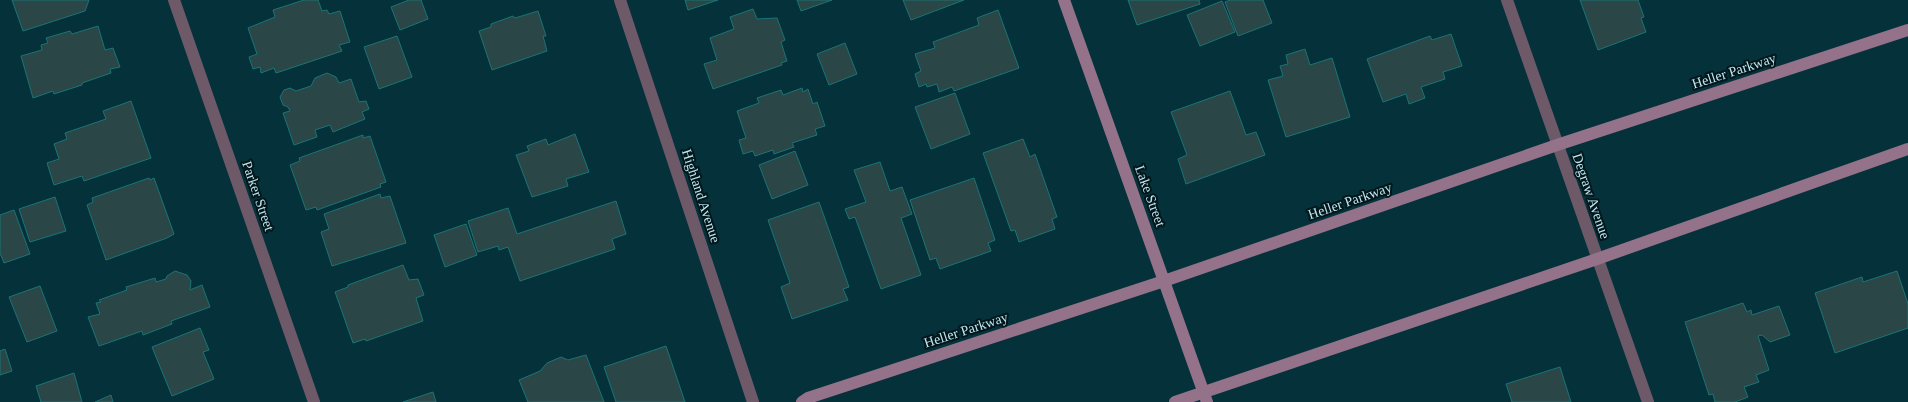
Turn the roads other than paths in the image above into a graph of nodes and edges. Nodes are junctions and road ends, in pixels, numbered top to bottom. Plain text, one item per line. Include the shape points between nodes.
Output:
1 (174, 0) edge
2 (620, 0) edge
3 (1064, 0) edge
4 (1507, 0) edge
5 (1908, 30) edge
6 (1557, 144) junction
7 (1908, 149) edge
8 (1597, 259) junction
9 (1164, 281) junction
10 (1205, 397) edge
11 (314, 402) edge
12 (753, 402) edge
13 (802, 402) edge
14 (1175, 402) edge
15 (1648, 402) edge

1 - 11 street, Parker Street
2 - 12 street, Highland Avenue
3 - 9 main road, Lake Street
4 - 6 street, Degraw Avenue
5 - 6 main road, Heller Parkway
6 - 8 street, Degraw Avenue
6 - 9 main road, Heller Parkway
7 - 8 main road
8 - 10 main road
8 - 15 street, Degraw Avenue
9 - 10 main road, Lake Street
9 - 13 main road, Heller Parkway
10 - 14 main road

